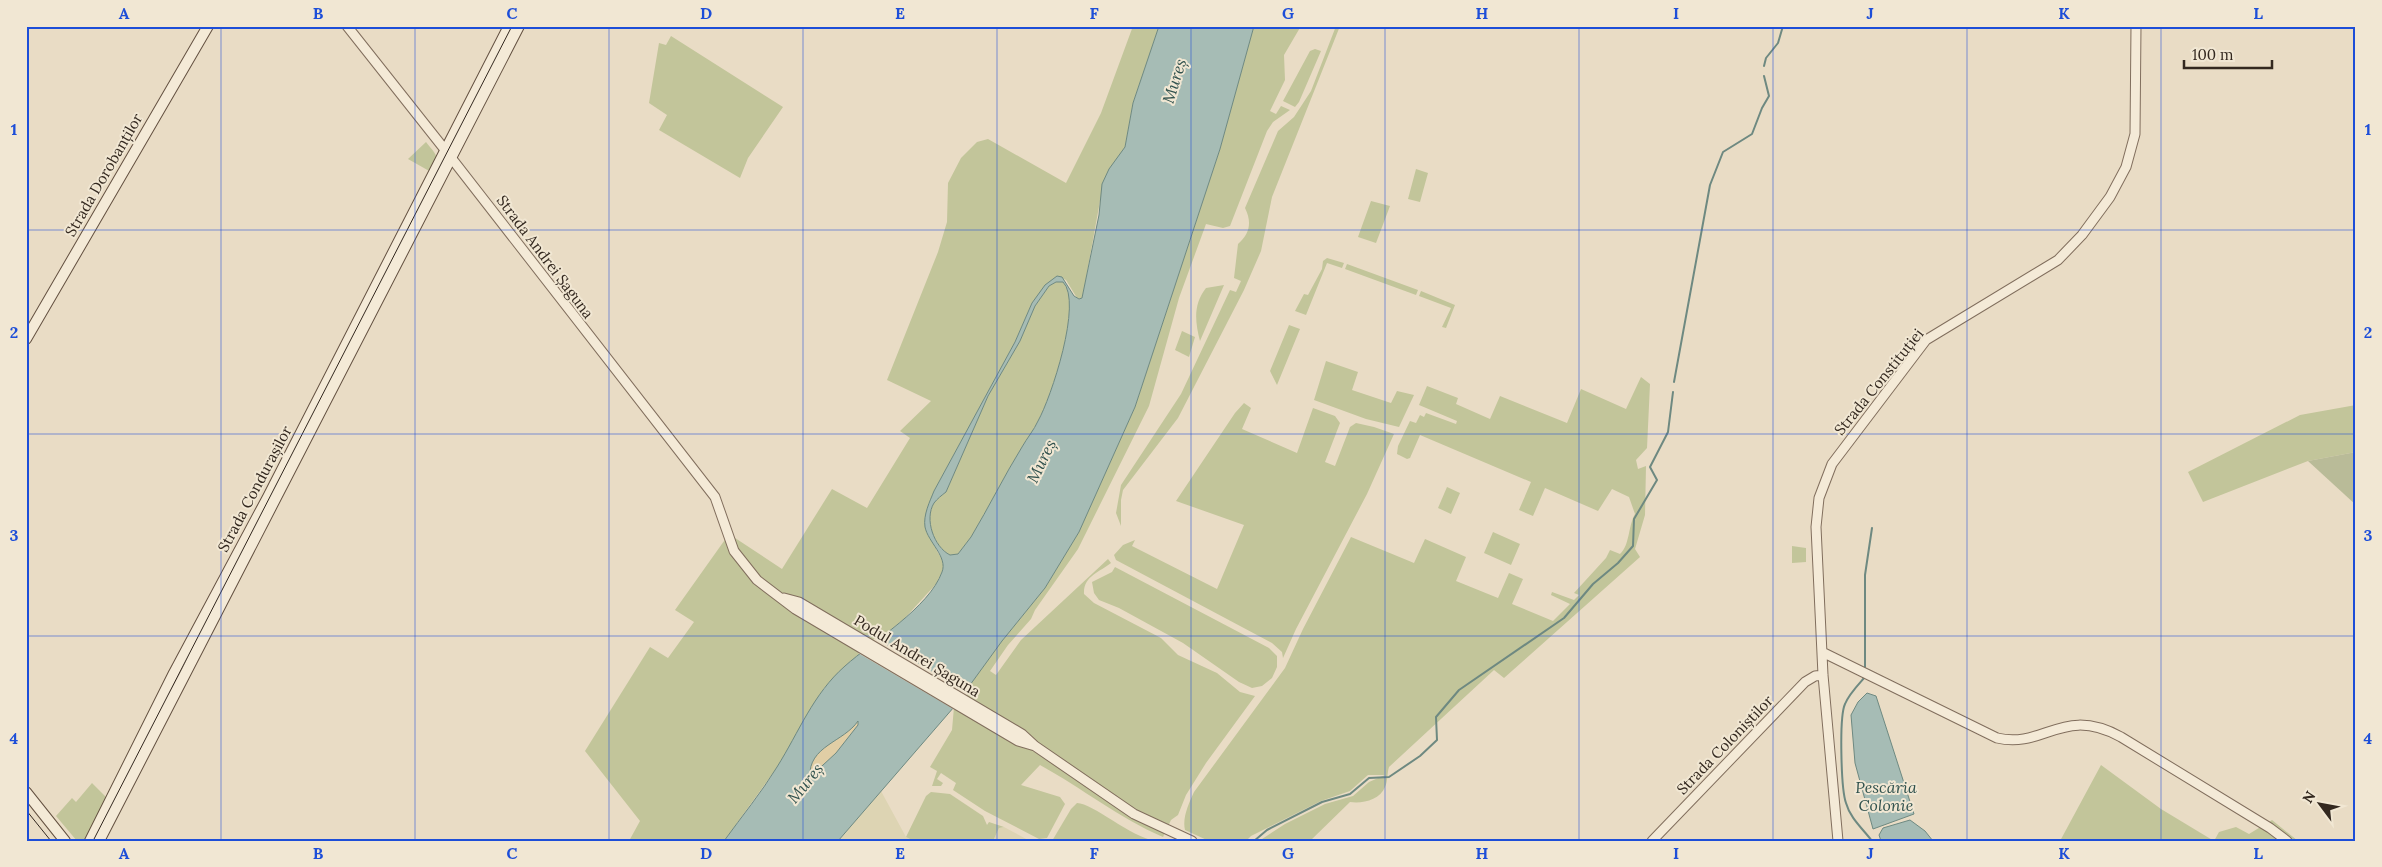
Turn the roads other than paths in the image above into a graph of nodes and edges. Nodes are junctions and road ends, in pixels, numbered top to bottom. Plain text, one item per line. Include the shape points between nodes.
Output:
1 (208, 26) edge
2 (347, 26) edge
3 (509, 26) edge
4 (519, 26) edge
5 (2136, 26) edge
6 (449, 154) junction
7 (26, 340) edge
8 (719, 506) joint
9 (1822, 652) junction
10 (1823, 675) junction
11 (26, 792) edge
12 (65, 841) edge
13 (90, 841) edge
14 (99, 841) edge
15 (1192, 841) edge
16 (1652, 841) edge
17 (1838, 841) edge
18 (2287, 841) edge

1 - 7 main road, Strada Dorobanților
2 - 6 street, Strada Andrei Șaguna
3 - 6 main road
4 - 6 main road
5 - 9 street, Strada Constituției via 2134,134 2126,167 2110,197 2082,235 2058,260 1926,340 1827,474 1819,498 1816,527
6 - 8 street, Strada Andrei Șaguna via 667,434
6 - 13 main road, Strada Condurașilor via 171,680
6 - 14 main road, Strada Condurașilor
8 - 15 street, Podul Andrei Șaguna via 738,558 757,580 781,597 1035,746 1134,814
9 - 10 street, Strada Constituției
9 - 18 street via 1997,738 2023,739 2074,724 2099,726
10 - 16 street, Strada Coloniștilor via 1805,682
10 - 17 street, Strada Constituției
11 - 12 main road

